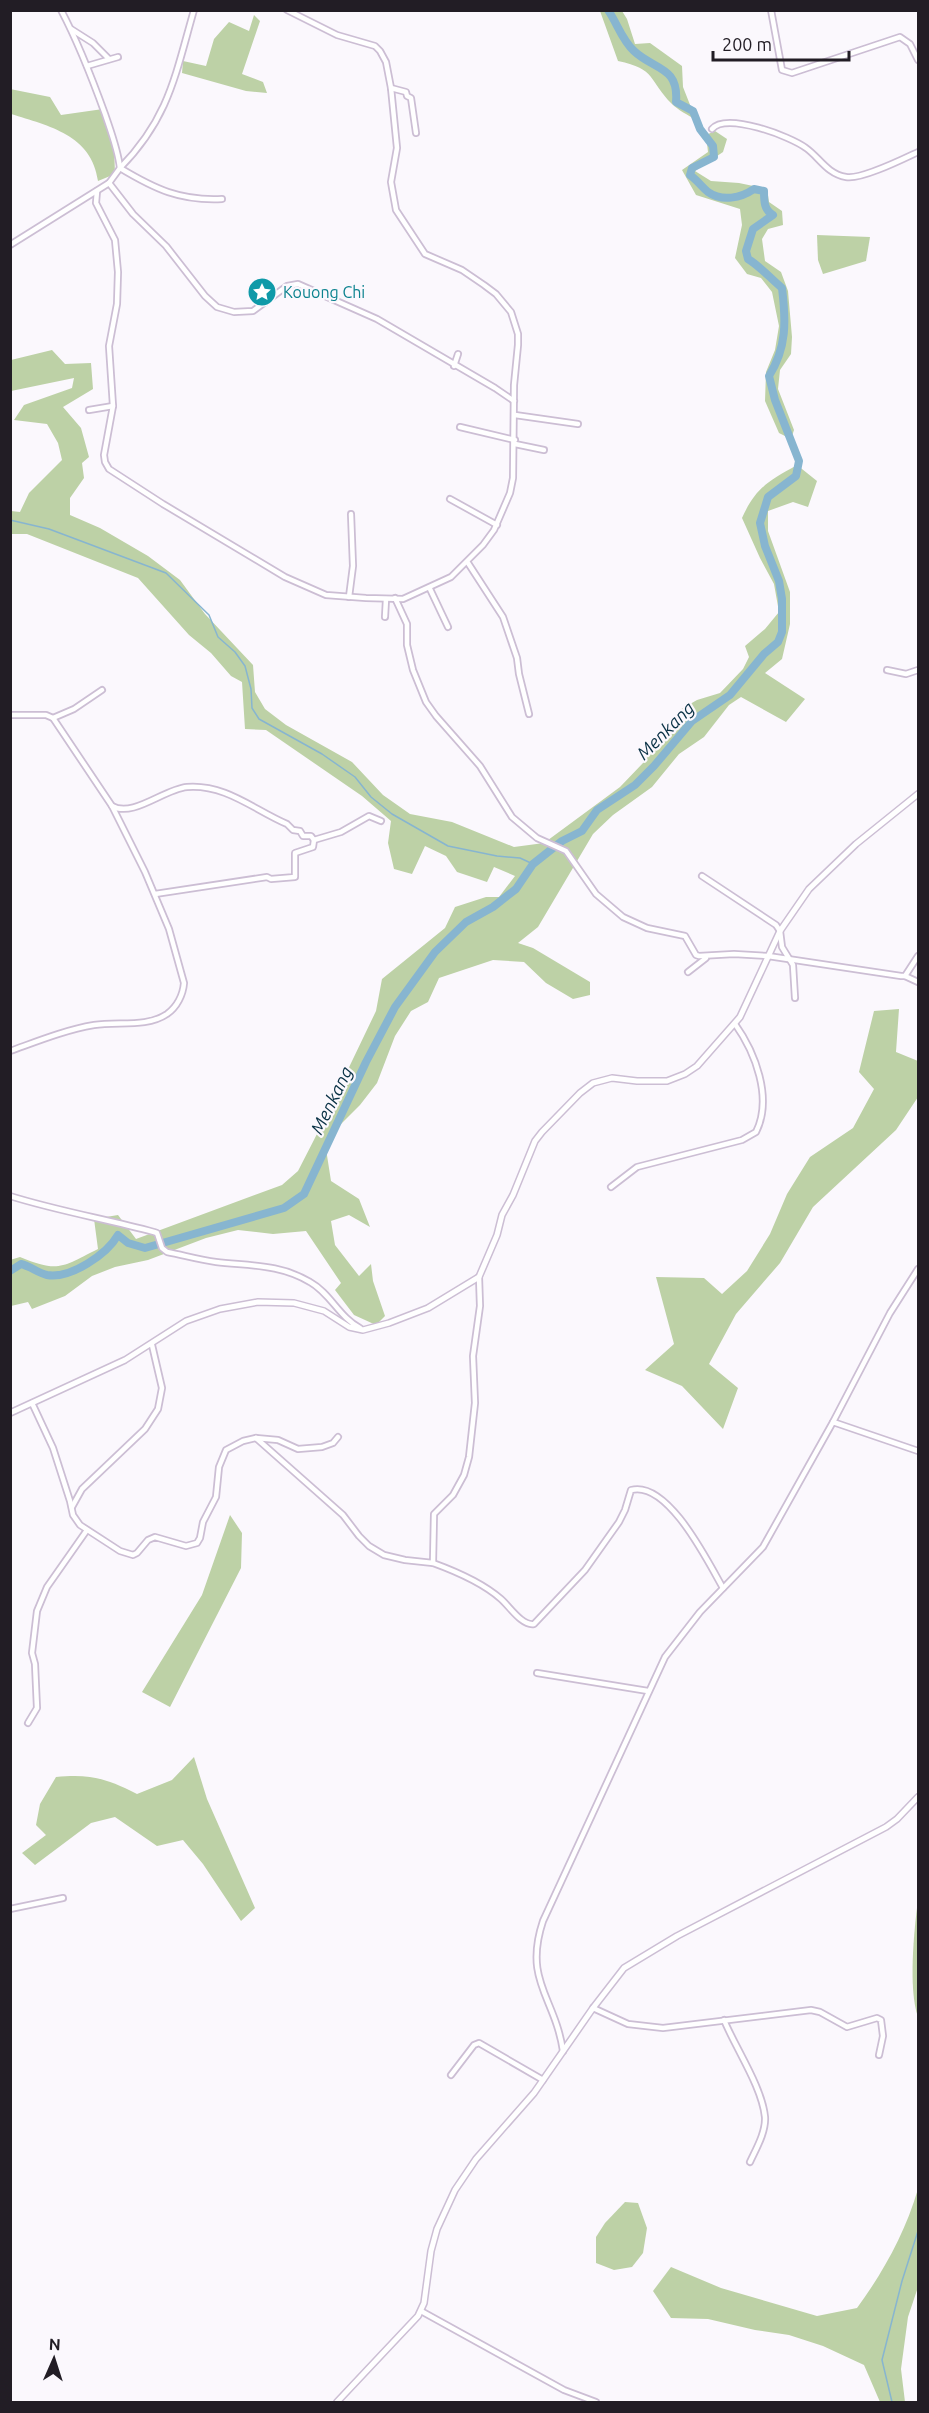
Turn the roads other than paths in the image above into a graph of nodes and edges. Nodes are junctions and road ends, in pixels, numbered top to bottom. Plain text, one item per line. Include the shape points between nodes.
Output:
1 (61, 10) edge
2 (194, 10) edge
3 (287, 10) edge
4 (771, 10) edge
5 (70, 29) junction
6 (118, 57) dead end
7 (109, 58) junction
8 (918, 60) edge
9 (87, 66) junction
10 (391, 88) junction
11 (712, 129) dead end
12 (416, 133) dead end
13 (918, 152) edge
14 (120, 168) junction
15 (109, 183) junction
16 (97, 191) junction
17 (222, 199) dead end
18 (10, 245) edge
19 (458, 354) dead end
20 (454, 366) junction
21 (514, 401) junction
22 (113, 406) junction
23 (89, 410) dead end
24 (515, 415) junction
25 (578, 424) dead end
26 (460, 427) dead end
27 (515, 442) junction
28 (544, 450) dead end
29 (450, 499) dead end
30 (351, 514) dead end
31 (497, 525) junction
32 (468, 563) junction
33 (430, 589) junction
34 (349, 597) junction
35 (395, 598) junction
36 (386, 599) junction
37 (385, 617) dead end
38 (448, 627) dead end
39 (887, 670) dead end
40 (918, 670) edge
41 (102, 690) dead end
42 (529, 714) dead end
43 (10, 715) edge
44 (54, 718) junction
45 (918, 794) edge
46 (112, 806) junction
47 (381, 821) dead end
48 (314, 840) junction
49 (702, 876) dead end
50 (155, 894) junction
51 (780, 931) junction
52 (768, 956) junction
53 (918, 956) edge
54 (708, 957) junction
55 (792, 960) junction
56 (688, 972) dead end
57 (905, 976) junction
58 (918, 982) edge
59 (795, 998) dead end
60 (735, 1024) junction
61 (10, 1051) edge
62 (610, 1187) dead end
63 (10, 1196) edge
64 (918, 1269) edge
65 (479, 1277) junction
66 (363, 1330) junction
67 (152, 1345) junction
68 (32, 1403) junction
69 (10, 1413) edge
70 (833, 1422) junction
71 (338, 1437) dead end
72 (256, 1438) junction
73 (918, 1451) edge
74 (72, 1508) junction
75 (87, 1530) junction
76 (433, 1563) junction
77 (723, 1587) junction
78 (537, 1674) dead end
79 (648, 1691) junction
80 (28, 1723) dead end
81 (918, 1797) edge
82 (63, 1898) dead end
83 (10, 1909) edge
84 (593, 2008) junction
85 (724, 2020) junction
86 (563, 2051) junction
87 (879, 2055) dead end
88 (451, 2075) dead end
89 (543, 2080) junction
90 (750, 2162) dead end
91 (421, 2311) junction
92 (337, 2403) edge
93 (596, 2403) edge

1 - 5 street
2 - 14 street via 162,112 152,131
3 - 10 street via 337,34 375,46 386,63
4 - 8 street via 782,70 786,72 900,37 910,44
5 - 7 street
5 - 9 street
6 - 7 street
7 - 9 street
9 - 14 street
10 - 12 street via 406,92 411,98
10 - 21 street via 397,148 391,182 396,210 425,254 462,270 496,294 511,312 518,334
11 - 13 street via 719,123 734,123 790,139 832,172 847,178
14 - 15 street
14 - 17 street via 178,196
15 - 16 street
15 - 20 street via 217,306 234,312 253,311 287,286 298,284 377,319
16 - 18 street
16 - 22 street via 96,203 113,233 118,261 117,304 109,346
19 - 20 street
20 - 21 street
21 - 24 street
22 - 23 street
22 - 34 street via 104,455 106,466 117,476 285,577 326,595
24 - 25 street
24 - 27 street
26 - 27 street
27 - 28 street
27 - 31 street via 512,486
29 - 31 street
30 - 34 street via 353,566
31 - 32 street
32 - 33 street
32 - 42 street via 503,616
33 - 35 street
33 - 38 street
34 - 36 street
35 - 36 street
35 - 54 street via 406,624 412,670 430,710 480,766 512,817 537,838 574,860 596,894 623,917 647,928 685,936 696,955
36 - 37 street
39 - 40 street via 906,674
41 - 44 street
43 - 44 street
44 - 46 street
45 - 51 street via 832,866
46 - 48 street via 126,810 179,789 214,789
46 - 50 street
47 - 48 street via 369,816 341,832
48 - 50 street via 313,847 295,854 295,877 267,877
49 - 51 street
50 - 61 street via 183,974 183,993 174,1008 155,1020 96,1024
51 - 52 street
51 - 55 street via 782,947
52 - 54 street
52 - 55 street
52 - 60 street
53 - 57 street
54 - 56 street
55 - 57 street
55 - 59 street
57 - 58 street
60 - 62 street via 760,1080 761,1110 756,1132 742,1140 637,1167
60 - 65 street via 697,1066 677,1078 657,1082 612,1078 593,1083 580,1092 535,1141
63 - 66 street via 157,1233 167,1252 282,1269 316,1286
64 - 70 street
65 - 66 street via 428,1308
65 - 76 street via 469,1458 453,1495 434,1514
66 - 67 street via 349,1327 324,1311 277,1301 258,1302 186,1321
67 - 68 street
67 - 74 street via 162,1388 158,1409 145,1429 82,1490
68 - 69 street
68 - 74 street via 53,1448
70 - 73 street
70 - 77 street via 763,1547
71 - 72 street via 322,1447 302,1449 278,1440
72 - 75 street via 223,1454 216,1497 194,1545 155,1537 132,1555
72 - 76 street via 343,1515 369,1546 384,1555
74 - 75 street via 74,1518
75 - 80 street via 47,1587 38,1611 32,1653 37,1708
76 - 77 street via 483,1586 525,1622 534,1624 585,1570 622,1516 631,1490 638,1489 654,1494 670,1507 699,1544
77 - 79 street via 677,1640
78 - 79 street
79 - 86 street via 537,1940 537,1974 558,2024
81 - 84 street via 886,1827 634,1960
82 - 83 street
84 - 85 street via 627,2024 663,2028
84 - 86 street
85 - 87 street via 811,2010 848,2027 877,2018 883,2028
85 - 90 street via 753,2078 765,2117
86 - 89 street
88 - 89 street via 479,2043
89 - 91 street via 467,2170 448,2202 431,2252
91 - 92 street
91 - 93 street via 564,2390

